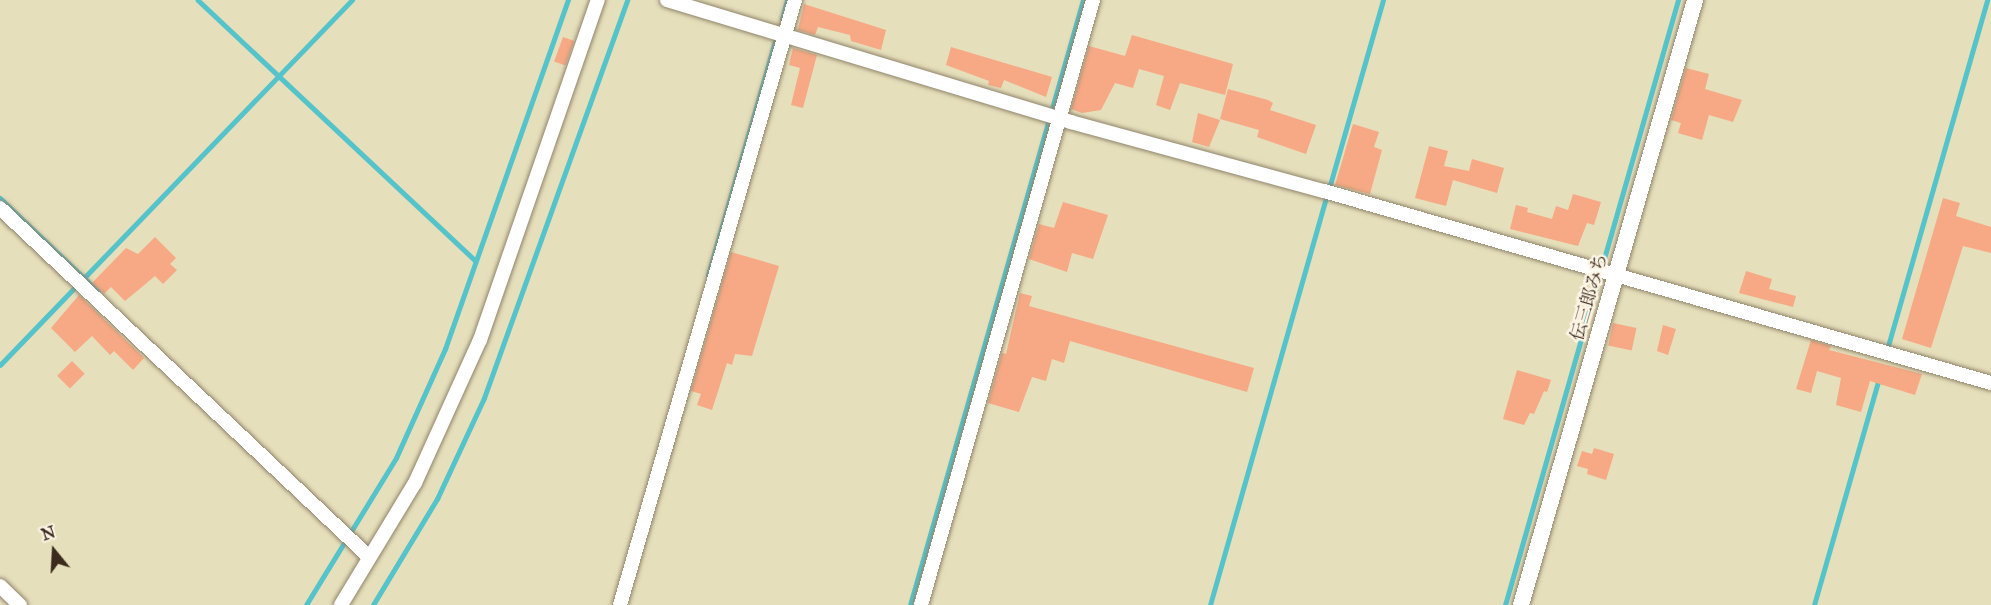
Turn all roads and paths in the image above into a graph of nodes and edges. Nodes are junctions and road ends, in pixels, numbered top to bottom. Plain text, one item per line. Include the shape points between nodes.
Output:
1 (598, 0) edge
2 (667, 0) edge
3 (795, 0) edge
4 (1094, 0) edge
5 (1695, 0) edge
6 (786, 35) junction
7 (1054, 115) junction
8 (0, 208) edge
9 (1606, 274) junction
10 (1991, 383) edge
11 (369, 557) junction
12 (0, 586) edge
13 (20, 605) edge
14 (341, 605) edge
15 (620, 605) edge
16 (921, 605) edge
17 (1521, 605) edge

1 - 11 street via 480,340 415,483
2 - 6 street
3 - 6 street
4 - 7 street
5 - 9 street, 伝三郎みち
6 - 7 street
6 - 15 street
7 - 9 street
7 - 16 street
8 - 11 street
9 - 10 street
9 - 17 street, 伝三郎みち
11 - 14 street
12 - 13 street

